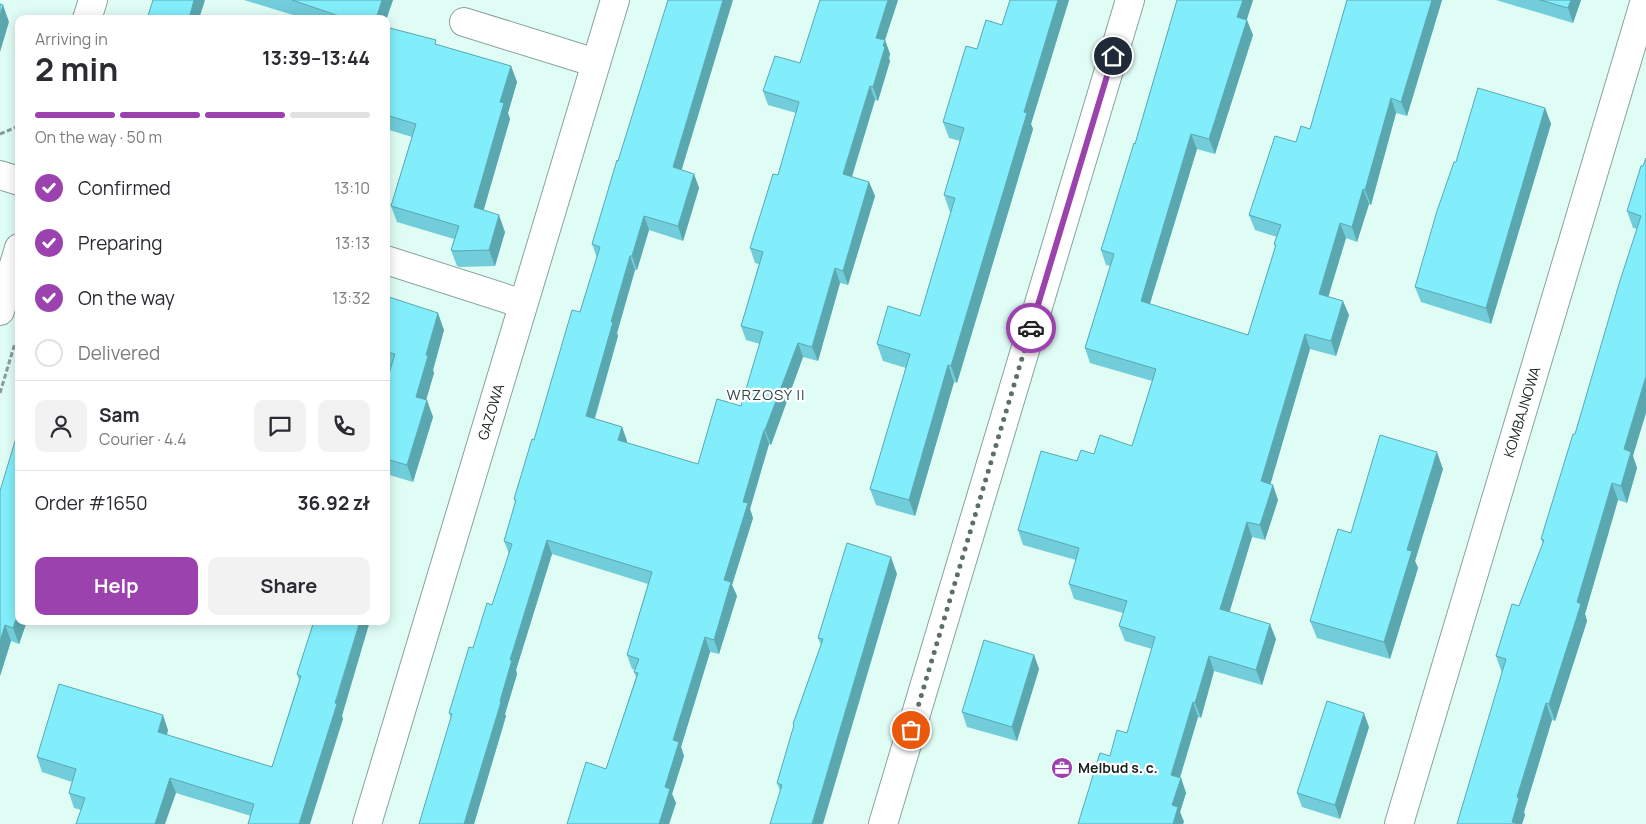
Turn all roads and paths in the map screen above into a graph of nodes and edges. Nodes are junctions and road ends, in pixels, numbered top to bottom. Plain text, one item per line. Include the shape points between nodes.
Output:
1 (93, 0) edge
2 (615, 0) edge
3 (1130, 0) edge
4 (1645, 0) edge
5 (88, 15) edge
6 (464, 22) dead end
7 (596, 63) junction
8 (15, 128) edge
9 (0, 134) edge
10 (0, 175) edge
11 (15, 180) edge
12 (15, 261) edge
13 (390, 261) edge
14 (523, 304) junction
15 (0, 311) edge
16 (15, 342) edge
17 (0, 393) edge
18 (367, 824) edge
19 (883, 824) edge
20 (1399, 824) edge

1 - 5 street
2 - 7 street, GAZOWA
3 - 19 street
4 - 20 street, KOMBAJNOWA
6 - 7 street
7 - 14 street, GAZOWA
8 - 9 path
10 - 11 street
12 - 15 street
13 - 14 street
14 - 18 street, GAZOWA
16 - 17 path

